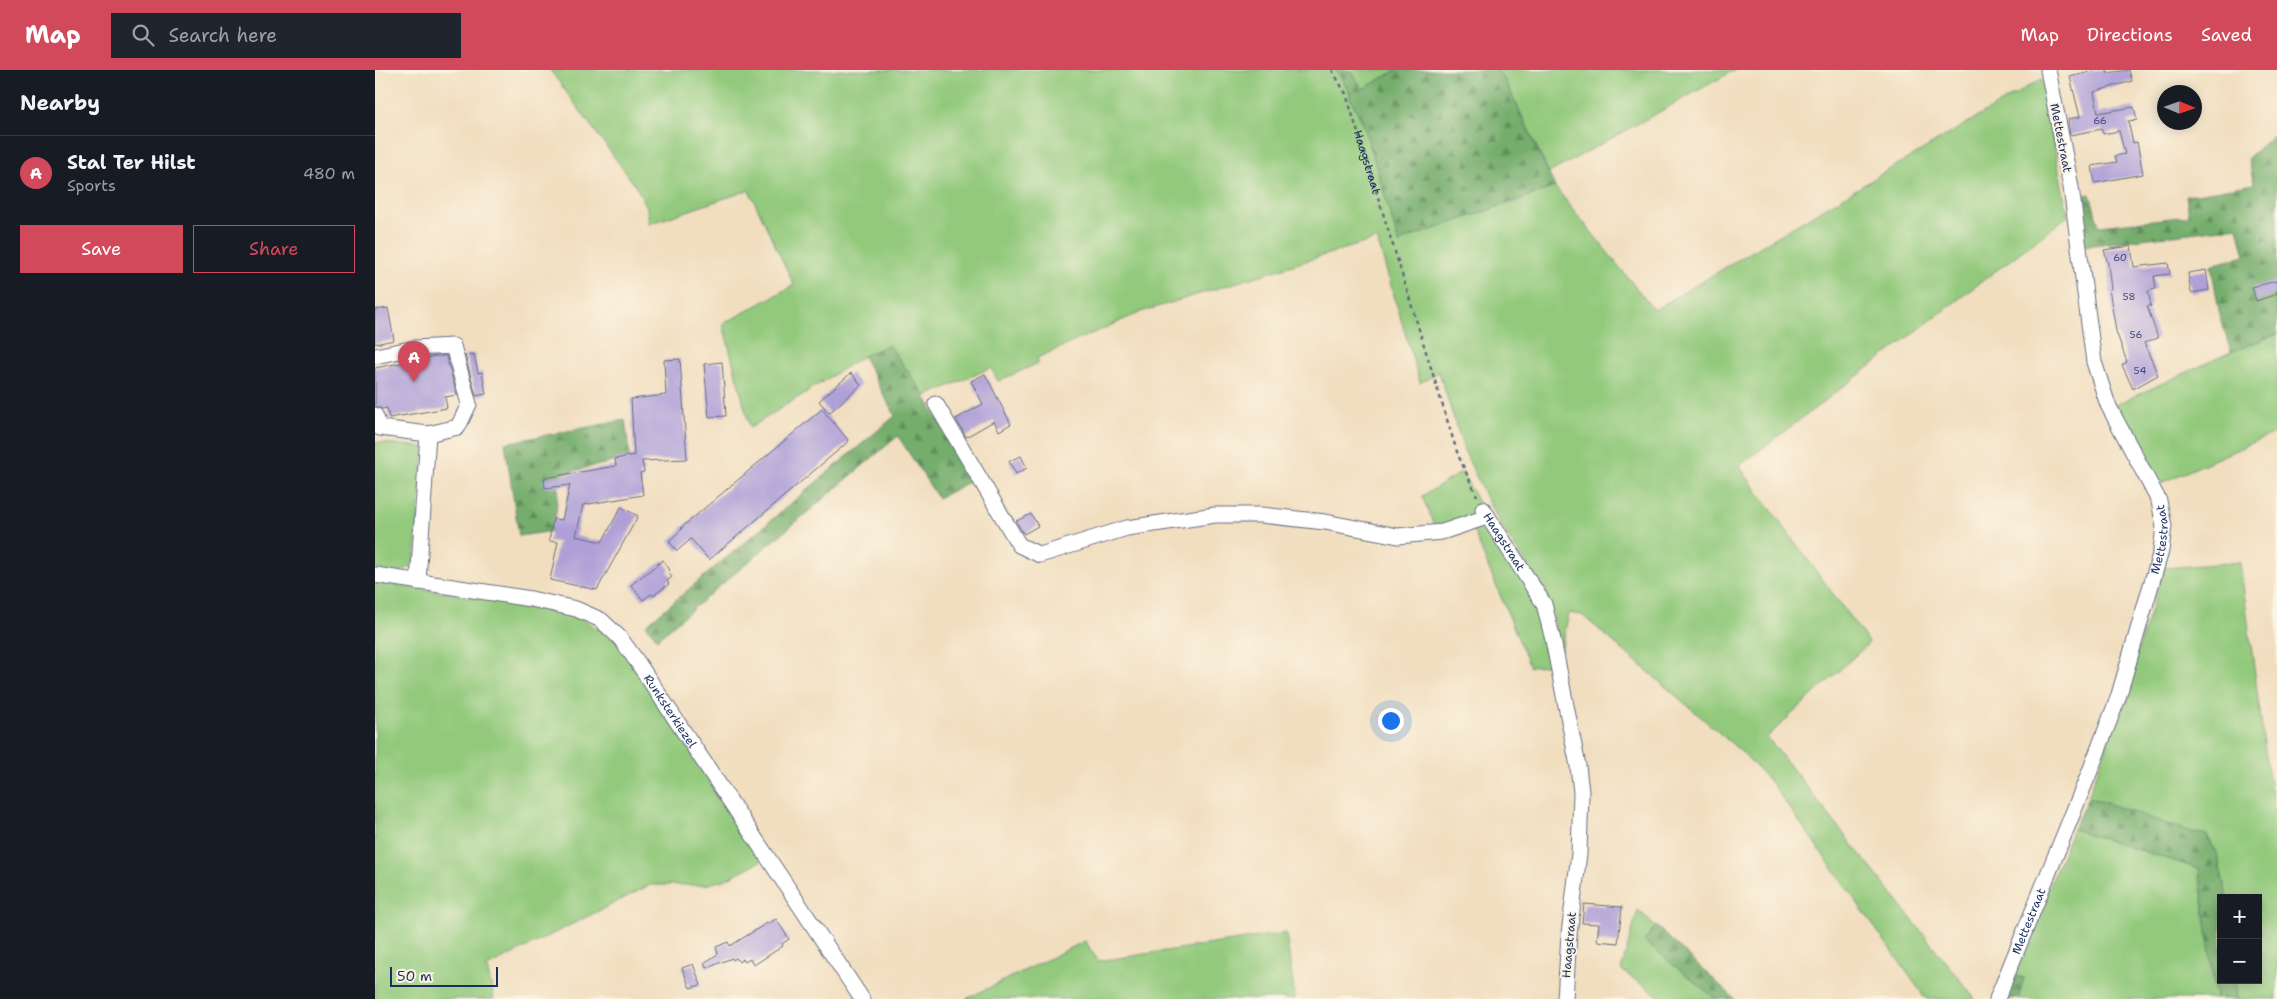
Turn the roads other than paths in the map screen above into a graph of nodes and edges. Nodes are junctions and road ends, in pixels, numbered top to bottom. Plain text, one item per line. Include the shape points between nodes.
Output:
1 (2047, 70) edge
2 (375, 356) edge
3 (937, 404) dead end
4 (375, 415) edge
5 (428, 434) junction
6 (375, 575) edge
7 (418, 582) junction
8 (862, 999) edge
9 (1565, 999) edge
10 (1997, 999) edge

1 - 10 street, Mettestraat via 2071,187 2094,362 2108,405 2159,501 2164,526 2161,551 2118,698
2 - 5 street via 415,348 453,346 469,404 458,427
3 - 9 street, Haagstraat via 1019,545 1040,555 1127,528 1215,515 1261,515 1325,522 1398,536 1442,532 1485,513 1544,604 1578,766 1581,792 1579,854
4 - 5 street via 380,428
5 - 7 street
6 - 7 street, Runksterkiezel
7 - 8 street, Runksterkiezel via 549,603 576,609 601,620 636,660

